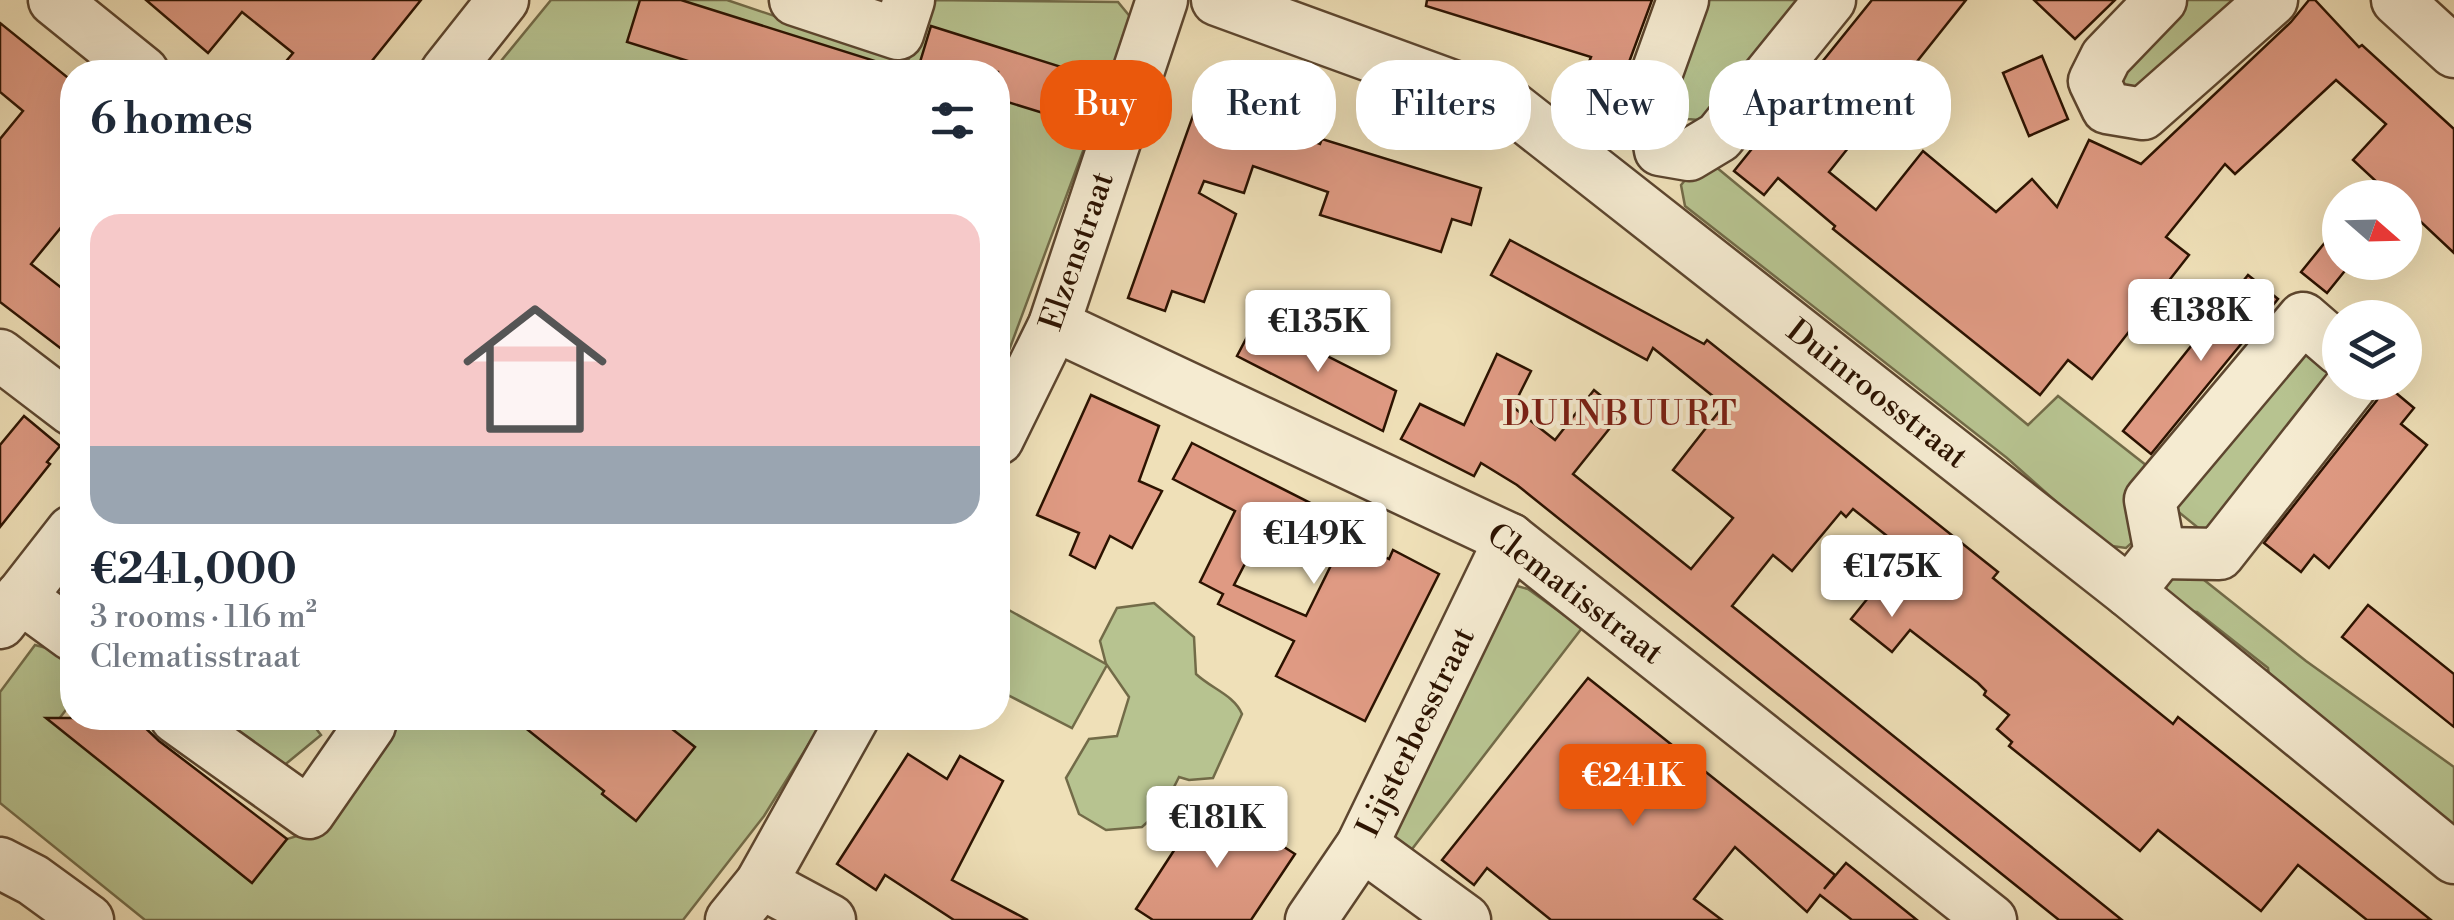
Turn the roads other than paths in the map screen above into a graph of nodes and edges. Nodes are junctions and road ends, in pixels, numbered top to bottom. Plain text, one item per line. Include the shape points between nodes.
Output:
1 (54, 0) edge
2 (504, 0) edge
3 (796, 0) edge
4 (910, 0) edge
5 (1162, 0) edge
6 (1218, 0) edge
7 (1683, 0) edge
8 (1830, 0) edge
9 (2161, 0) edge
10 (2272, 0) edge
11 (2397, 0) edge
12 (2454, 52) edge
13 (128, 60) edge
14 (456, 60) edge
15 (1661, 60) edge
16 (1660, 150) joint
17 (1624, 196) junction
18 (1054, 324) junction
19 (2322, 334) edge
20 (0, 355) edge
21 (2340, 400) edge
22 (60, 401) edge
23 (1010, 414) edge
24 (1510, 539) junction
25 (60, 545) edge
26 (2160, 553) junction
27 (2129, 592) junction
28 (10, 610) edge
29 (60, 630) edge
30 (193, 730) edge
31 (367, 730) edge
32 (846, 730) edge
33 (1362, 844) junction
34 (2454, 858) edge
35 (0, 863) edge
36 (0, 899) edge
37 (746, 901) edge
38 (42, 920) edge
39 (88, 920) edge
40 (830, 920) edge
41 (1312, 920) edge
42 (1465, 920) edge
43 (1991, 920) edge

1 - 13 street
2 - 14 street
3 - 4 street via 898,34
5 - 18 street, Elzenstraat
6 - 17 street, Duinroosstraat via 1513,108
7 - 15 street
8 - 16 street via 1719,137 1690,155
9 - 10 street via 2106,57 2094,81 2106,108 2143,114
11 - 12 street
16 - 17 street
17 - 27 street, Duinroosstraat
18 - 23 street, Elzenstraat
18 - 24 street, Clematisstraat
19 - 26 street via 2304,318 2150,500
20 - 22 street
21 - 26 street via 2219,554
24 - 33 street, Lijsterbesstraat
24 - 43 street, Clematisstraat
25 - 28 street
26 - 27 street
27 - 34 street, Duinroosstraat
28 - 29 street
30 - 31 street via 309,813
32 - 37 street
33 - 41 street, Lijsterbesstraat
33 - 42 street
35 - 39 street
36 - 38 street
37 - 40 street

